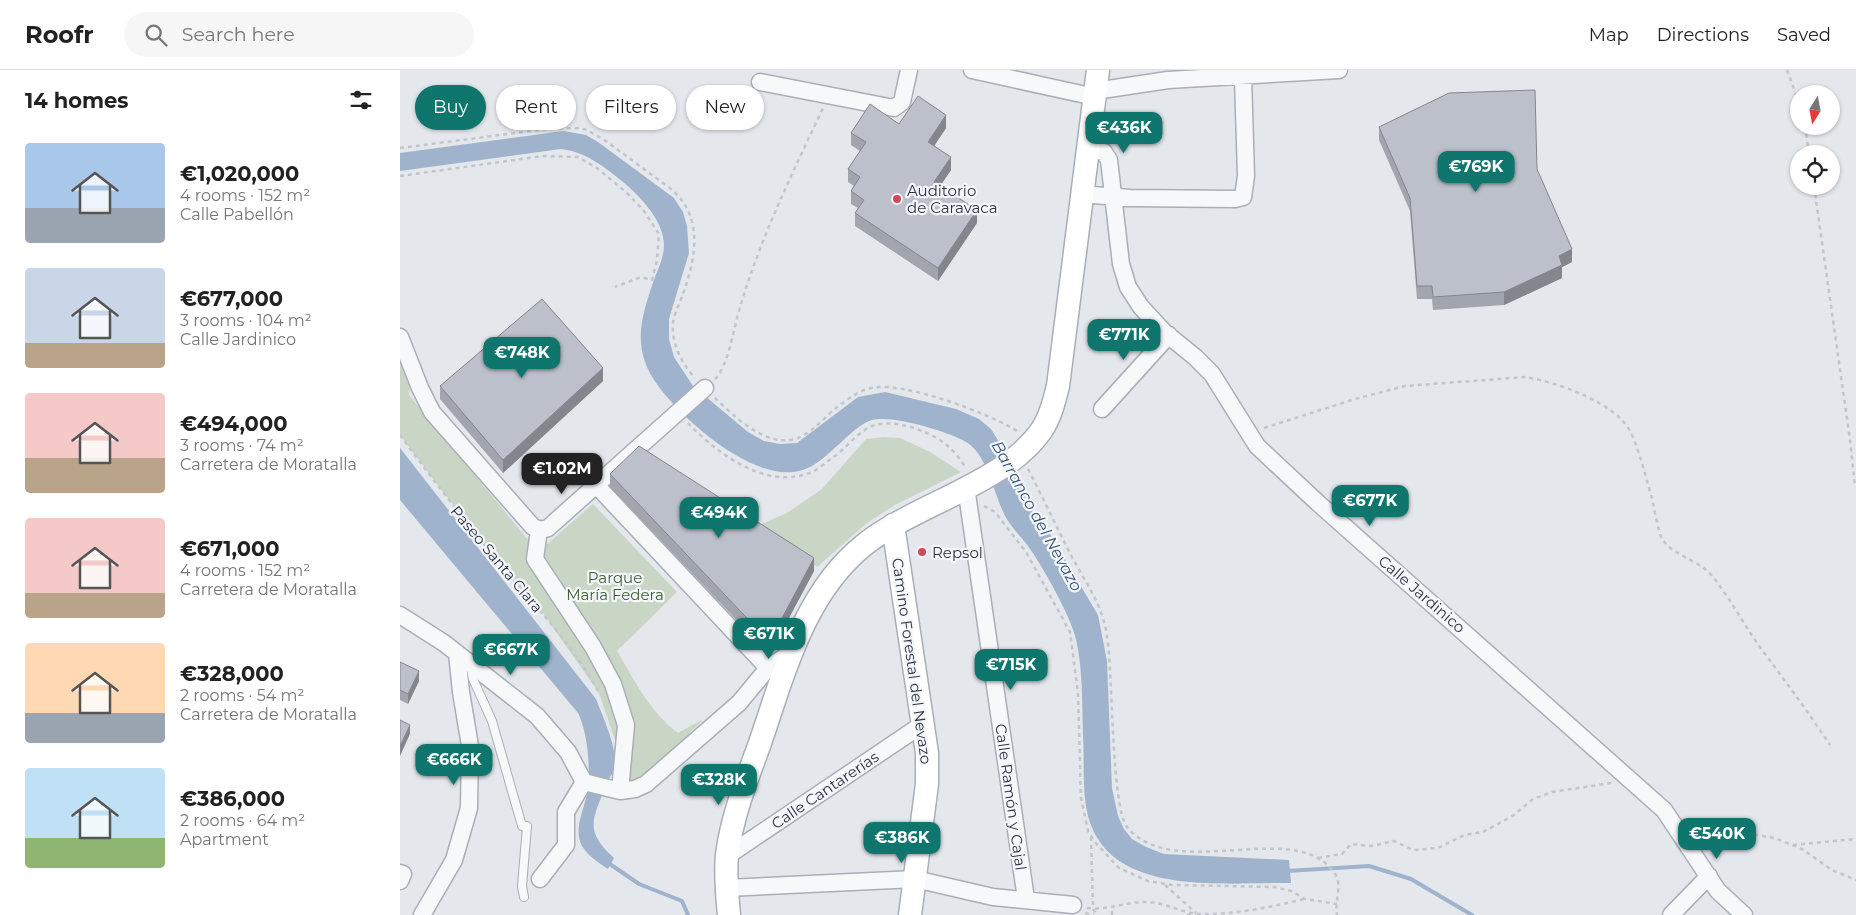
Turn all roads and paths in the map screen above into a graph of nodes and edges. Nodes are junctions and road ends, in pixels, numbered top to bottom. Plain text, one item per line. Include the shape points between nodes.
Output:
1 (909, 70) edge
2 (972, 70) edge
3 (1339, 70) edge
4 (1787, 70) edge
5 (1243, 77) junction
6 (760, 82) dead end
7 (1792, 85) edge
8 (1096, 86) edge
9 (829, 96) junction
10 (400, 148) edge
11 (1087, 149) junction
12 (400, 176) edge
13 (1081, 194) junction
14 (1815, 195) edge
15 (1115, 197) junction
16 (615, 286) dead end
17 (1169, 335) junction
18 (400, 337) edge
19 (705, 388) junction
20 (1102, 409) dead end
21 (678, 413) junction
22 (1248, 433) junction
23 (400, 435) edge
24 (1026, 448) junction
25 (597, 486) junction
26 (1855, 486) dead end
27 (970, 490) junction
28 (893, 525) junction
29 (540, 530) junction
30 (400, 615) edge
31 (464, 658) junction
32 (774, 676) junction
33 (756, 684) junction
34 (602, 700) dead end
35 (740, 703) junction
36 (769, 705) junction
37 (923, 724) junction
38 (1830, 745) dead end
39 (1630, 779) junction
40 (586, 783) junction
41 (612, 790) junction
42 (1672, 821) junction
43 (1091, 836) junction
44 (1856, 840) edge
45 (1792, 845) junction
46 (727, 856) junction
47 (1318, 858) junction
48 (400, 873) edge
49 (1709, 876) junction
50 (540, 879) dead end
51 (915, 879) junction
52 (1856, 880) edge
53 (400, 881) edge
54 (1164, 883) junction
55 (727, 888) junction
56 (524, 897) dead end
57 (1026, 899) junction
58 (1305, 899) junction
59 (1337, 904) junction
60 (1073, 905) joint
61 (1113, 905) junction
62 (1093, 908) junction
63 (1246, 911) junction
64 (1197, 914) edge
65 (422, 915) edge
66 (730, 915) edge
67 (910, 915) edge
68 (1096, 915) edge
69 (1112, 915) edge
70 (1187, 915) edge
71 (1248, 915) edge
72 (1337, 915) edge
73 (1671, 915) edge
74 (1744, 915) edge

1 - 9 street via 902,102 894,108
2 - 8 street
3 - 5 street
4 - 7 path
5 - 8 street
5 - 15 street via 1246,176 1243,197
6 - 9 street
8 - 11 main road
9 - 19 path via 790,178 744,295 718,376
10 - 19 path via 546,129 579,128 606,141 671,189 681,197 689,211 695,243 688,278 673,320 674,333 681,359
11 - 13 main road
11 - 15 street, Calle Jardinico via 1107,154
12 - 16 path via 544,156 569,155 587,160 633,198 659,234 652,280 641,277
13 - 15 street
13 - 24 main road via 1058,386 1050,414
14 - 26 path
15 - 17 street, Calle Jardinico via 1121,264 1128,287 1141,307
17 - 20 street
17 - 22 street, Calle Jardinico via 1212,374
18 - 29 street via 432,412
19 - 21 street
19 - 24 path via 738,419 774,438 804,435 855,395 879,387 910,391 1000,421
21 - 25 street
21 - 27 path via 732,460 770,476 812,472 870,427 880,423 911,428 932,435 957,455
22 - 38 path via 1405,386 1526,377 1586,396 1612,413 1630,431 1658,517 1661,537 1671,550 1698,562 1712,576
22 - 39 street, Calle Jardinico via 1269,458
23 - 34 path, Paseo Santa Clara via 474,532 542,612 577,658
24 - 27 main road
24 - 47 path via 1100,607 1111,664 1118,801 1126,825 1142,839 1166,848 1184,851 1291,850 1310,853
25 - 29 street via 548,528
25 - 32 street
27 - 28 main road
27 - 43 path via 982,505 995,512 1026,552 1070,632 1077,684 1081,798
27 - 57 street, Calle Ramón y Cajal
28 - 32 main road via 864,545 835,575 815,603 792,652
28 - 37 main road, Camino Forestal del Nevazo
29 - 41 street, Paseo Santa Clara via 535,559 601,662 613,684 626,725
30 - 31 street
31 - 40 street via 552,732
31 - 56 lane via 492,721 522,826 527,826
31 - 65 street via 461,692 470,746 469,808 454,860
32 - 33 street
32 - 36 main road
33 - 35 street
33 - 36 street via 758,698
35 - 36 street
35 - 41 street via 646,784 635,789
36 - 46 main road
37 - 46 street, Calle Cantarerías
37 - 51 main road, Camino Forestal del Nevazo via 928,768
39 - 42 street, Calle Jardinico
39 - 47 path via 1552,792 1533,799 1514,815 1484,832 1464,835 1438,848 1413,850 1394,842 1371,846 1351,844 1342,854
40 - 41 street
40 - 50 street via 566,812 566,845
42 - 45 path via 1775,838
42 - 49 street, Calle Jardinico
43 - 54 path via 1118,868 1132,876
43 - 62 path
44 - 45 path
45 - 52 path via 1832,870
46 - 55 main road
47 - 59 path via 1325,861 1337,876
48 - 53 street via 403,874
49 - 73 street
49 - 74 street, Calle Jardinico via 1718,891
51 - 55 street
51 - 57 street via 993,897
51 - 67 main road, Camino Forestal del Nevazo
54 - 58 path via 1275,887
54 - 64 path
55 - 66 main road
57 - 60 street
58 - 59 path
58 - 63 path
59 - 72 path
60 - 62 path
61 - 62 path
61 - 64 path via 1149,902
61 - 69 path
62 - 68 path
63 - 64 path
63 - 71 path
64 - 70 path

